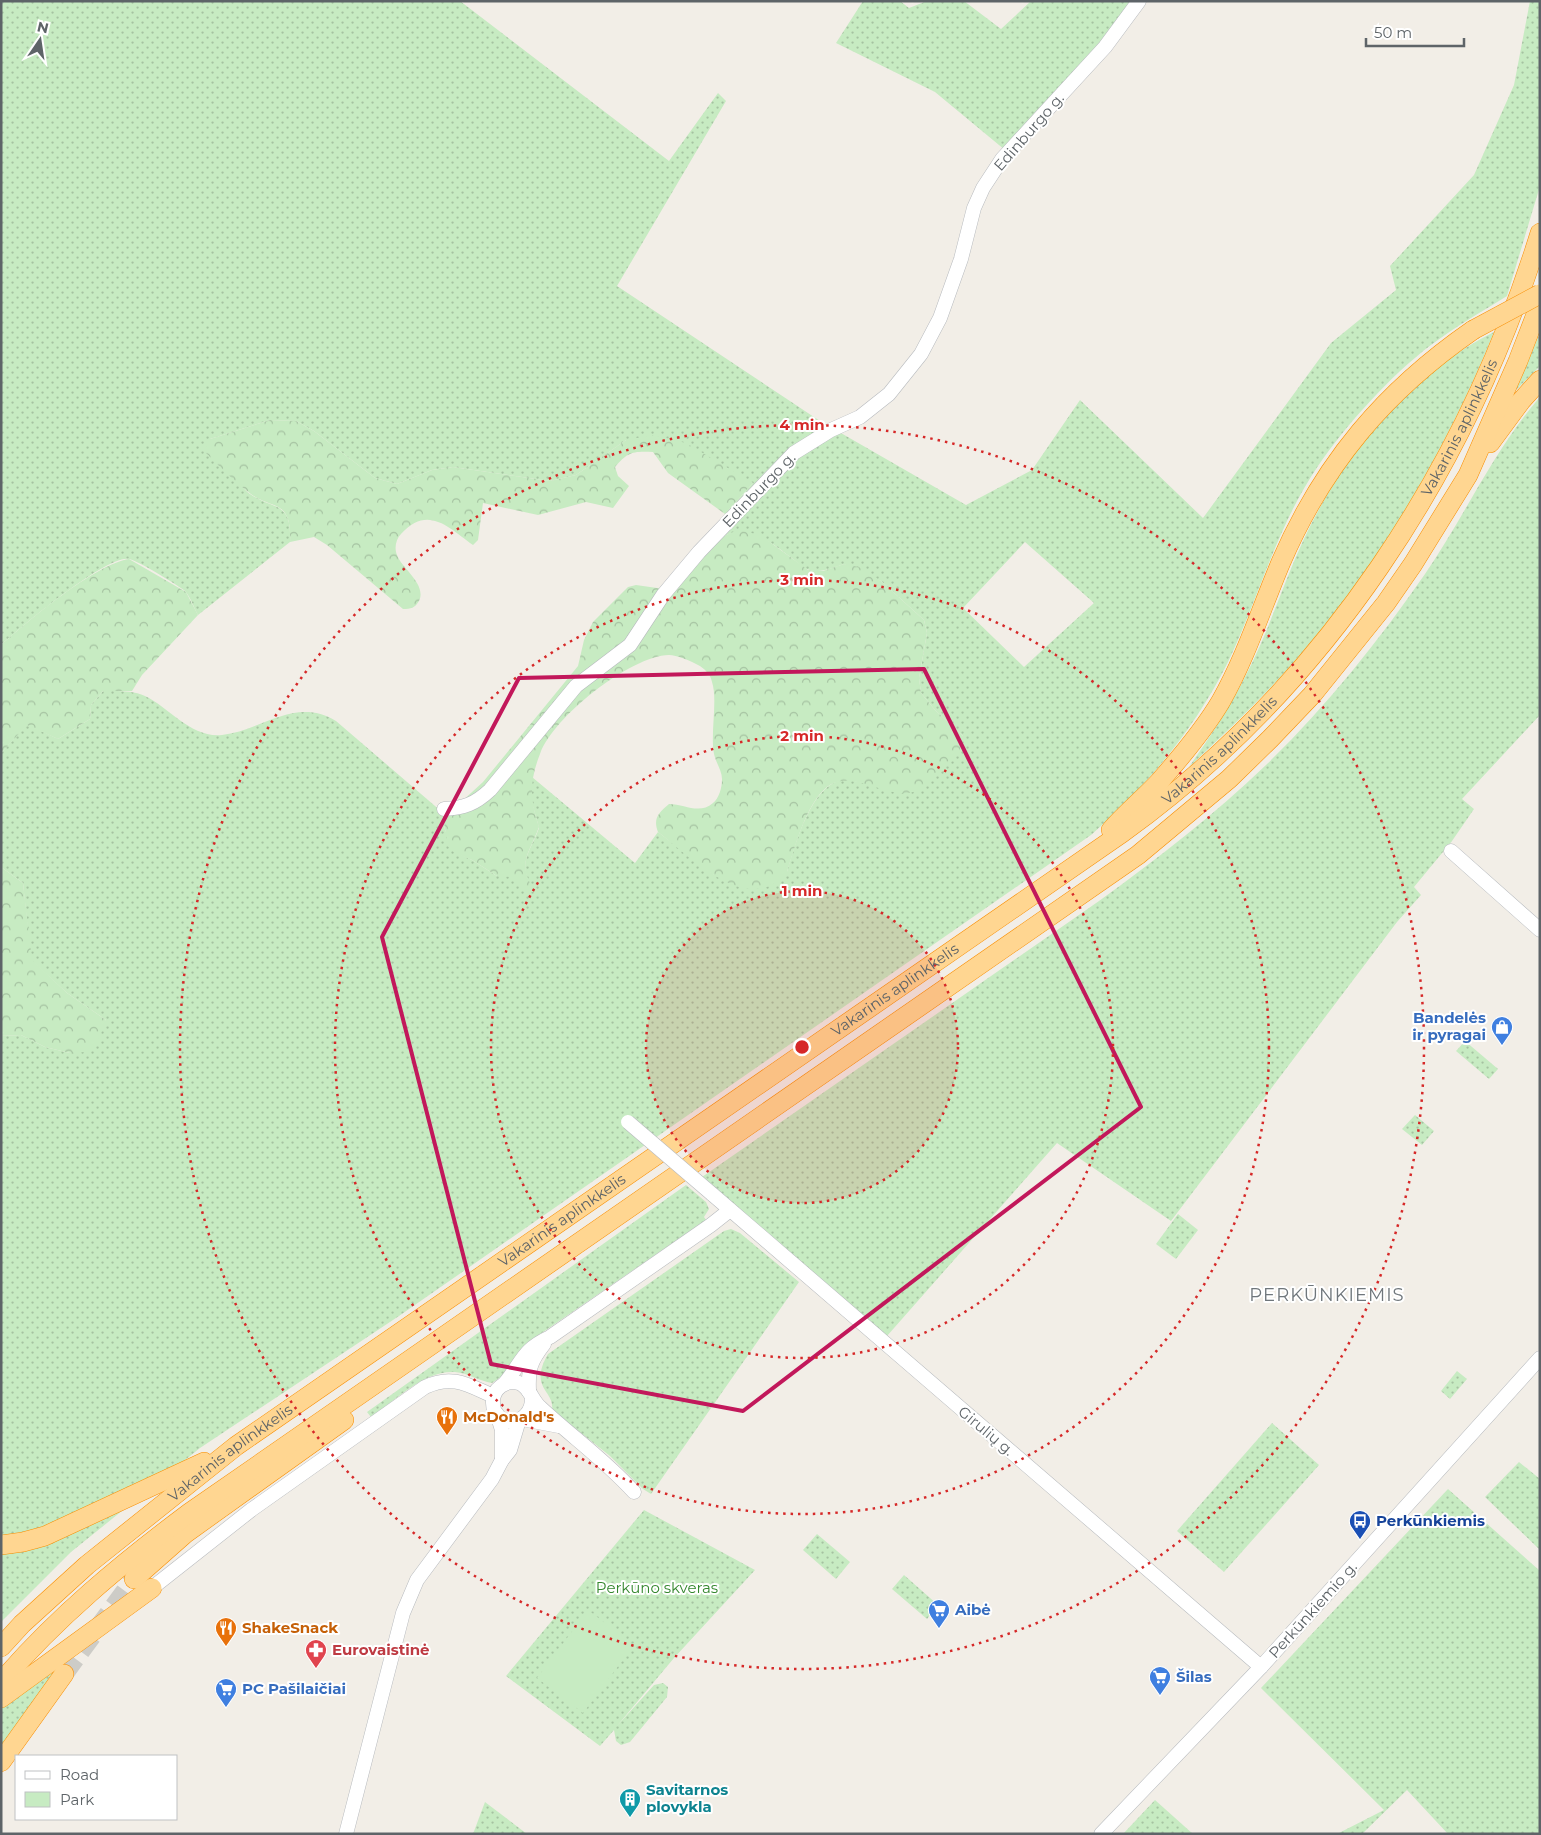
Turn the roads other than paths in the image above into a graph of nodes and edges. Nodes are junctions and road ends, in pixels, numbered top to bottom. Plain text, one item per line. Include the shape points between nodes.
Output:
1 (1139, 1) edge
2 (1540, 233) edge
3 (1540, 294) edge
4 (1540, 304) edge
5 (1540, 380) edge
6 (1468, 474) junction
7 (444, 809) dead end
8 (1451, 852) dead end
9 (1090, 853) junction
10 (1540, 930) edge
11 (628, 1122) dead end
12 (730, 1210) junction
13 (479, 1312) junction
14 (550, 1337) junction
15 (1540, 1358) edge
16 (506, 1383) junction
17 (530, 1395) junction
18 (493, 1396) junction
19 (497, 1414) junction
20 (521, 1420) junction
21 (559, 1426) junction
22 (236, 1446) junction
23 (502, 1460) junction
24 (634, 1492) dead end
25 (1, 1545) edge
26 (134, 1579) tunnel mouth
27 (152, 1588) joint
28 (1, 1648) edge
29 (1261, 1667) junction
30 (64, 1674) tunnel mouth
31 (1, 1682) edge
32 (1, 1698) edge
33 (1, 1762) edge
34 (346, 1834) edge
35 (1101, 1834) edge

1 - 7 street, Edinburgo g. via 1105,47 1002,159 983,188 940,318 921,354 889,394 860,417 794,452 699,552 663,595 630,645 576,686 490,790 464,808
2 - 9 highway, Vakarinis aplinkkelis via 1496,357 1467,419 1422,502 1372,579 1296,674 1242,731 1151,812
3 - 9 highway, bridge via 1473,330 1410,378 1341,454 1300,522 1242,659 1220,702 1159,782
4 - 6 highway, Vakarinis aplinkkelis
5 - 6 highway via 1521,400
6 - 13 highway, Vakarinis aplinkkelis via 1413,564 1354,645 1270,739 1180,822 944,992
8 - 10 street
9 - 22 highway, Vakarinis aplinkkelis
11 - 12 street, Girulių g., bridge
12 - 14 street
12 - 29 street, Girulių g.
13 - 26 highway via 428,1358 186,1533
13 - 31 highway, Vakarinis aplinkkelis via 136,1552 44,1635
14 - 16 street via 525,1353
14 - 17 street via 533,1358 528,1372
15 - 29 street, Perkūnkiemio g.
16 - 17 street via 519,1383
16 - 18 street
17 - 20 street via 530,1412
17 - 21 street
18 - 19 street
18 - 27 street via 455,1381 444,1380 425,1387 251,1510
19 - 20 street via 507,1421
19 - 23 street via 502,1430
20 - 21 street
20 - 23 street via 510,1450
21 - 24 street via 596,1454
22 - 25 highway via 45,1536
22 - 28 highway, Vakarinis aplinkkelis via 87,1564
23 - 34 street via 492,1479 411,1590
27 - 32 highway
29 - 35 street, Perkūnkiemio g.
30 - 33 highway

